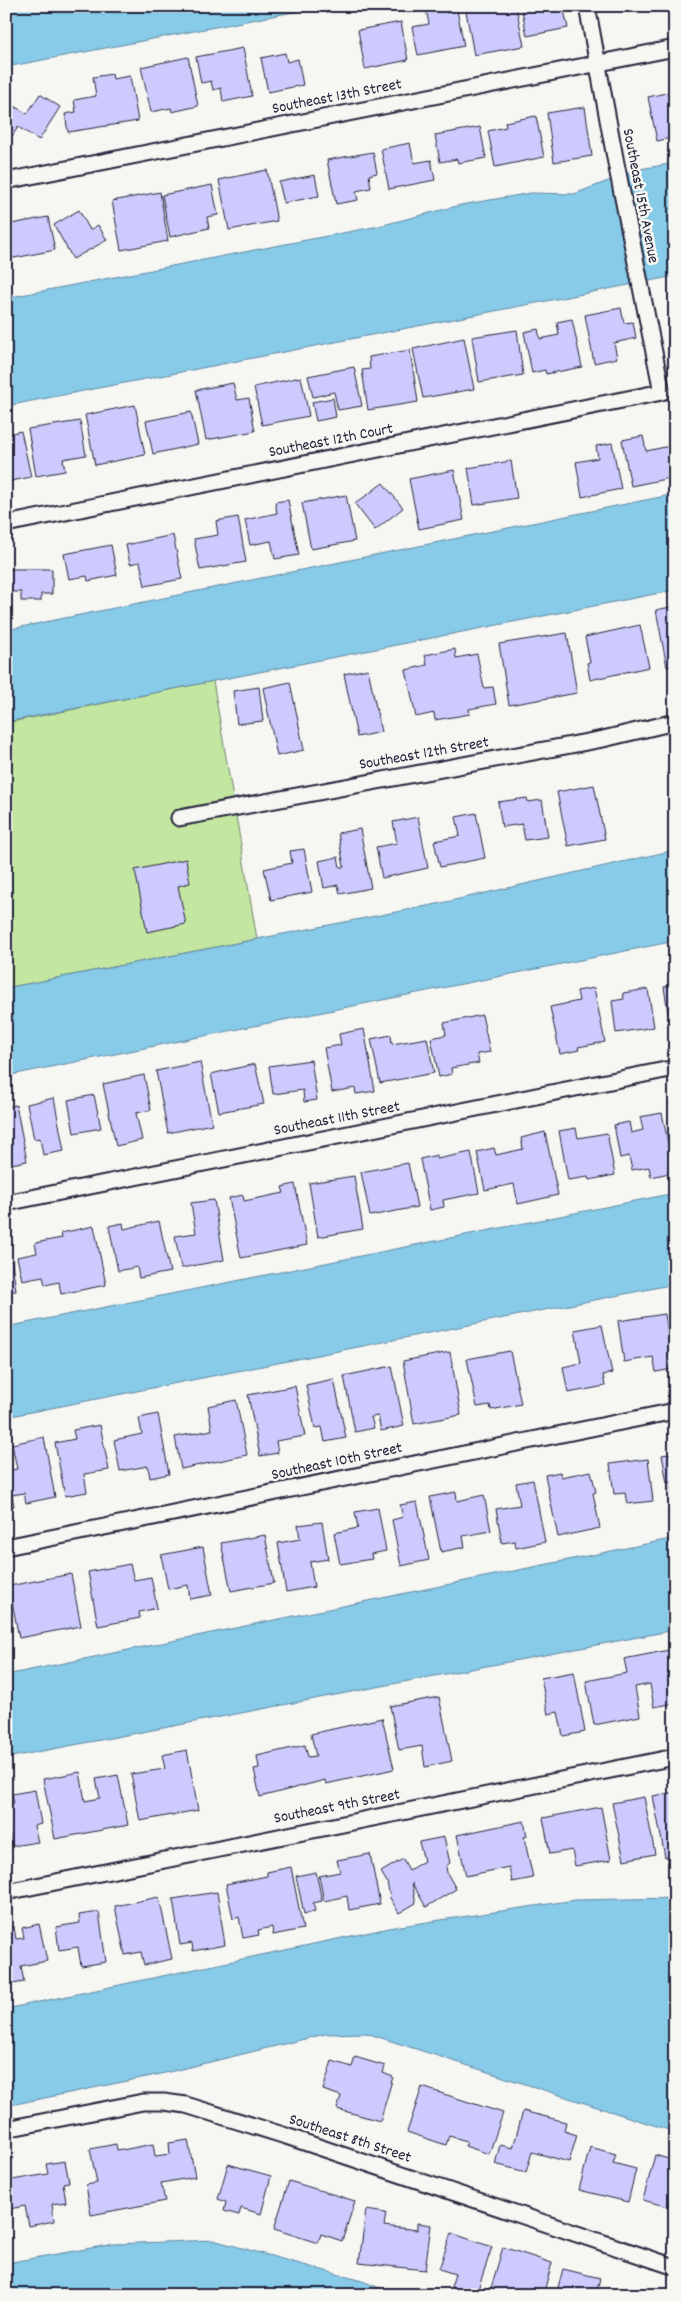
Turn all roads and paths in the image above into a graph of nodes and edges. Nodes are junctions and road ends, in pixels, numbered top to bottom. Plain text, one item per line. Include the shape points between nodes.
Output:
1 (587, 6) edge
2 (675, 48) edge
3 (598, 64) junction
4 (6, 181) edge
5 (662, 392) joint
6 (6, 524) edge
7 (675, 722) edge
8 (179, 818) dead end
9 (675, 1068) edge
10 (6, 1203) edge
11 (675, 1411) edge
12 (6, 1547) edge
13 (675, 1757) edge
14 (6, 1892) edge
15 (6, 2129) edge
16 (675, 2267) edge

1 - 3 street, Southeast 15th Avenue
2 - 3 street, Southeast 13th Street
3 - 4 street, Southeast 13th Street
3 - 5 street, Southeast 15th Avenue
5 - 6 street, Southeast 12th Court
7 - 8 street, Southeast 12th Street via 603,739
9 - 10 street, Southeast 11th Street
11 - 12 street, Southeast 10th Street
13 - 14 street, Southeast 9th Street
15 - 16 street, Southeast 8th Street via 143,2102 186,2105

